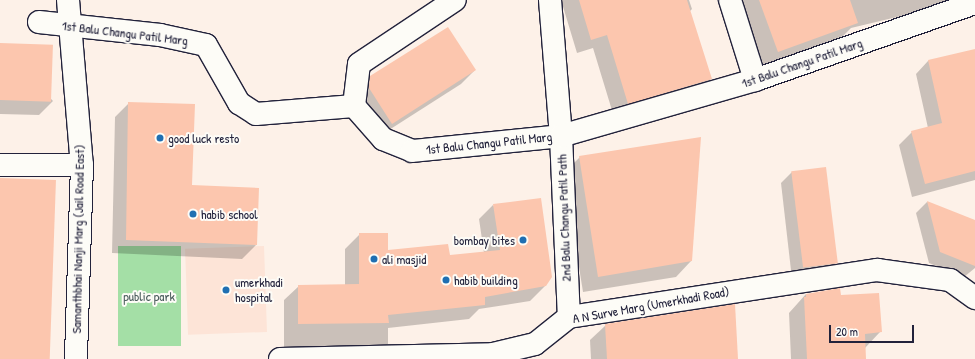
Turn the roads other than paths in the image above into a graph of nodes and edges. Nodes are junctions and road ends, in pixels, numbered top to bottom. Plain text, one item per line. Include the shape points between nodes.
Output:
1 (68, 0) edge
2 (455, 0) edge
3 (550, 0) edge
4 (730, 0) edge
5 (975, 2) edge
6 (39, 22) dead end
7 (72, 26) junction
8 (755, 80) junction
9 (354, 106) junction
10 (561, 136) junction
11 (0, 165) edge
12 (82, 165) junction
13 (975, 298) edge
14 (569, 317) junction
15 (76, 359) edge
16 (280, 359) edge

1 - 7 street, Samanthbhai Nanji Marg (Jail Road East)
2 - 9 street via 359,64
3 - 10 street, 2nd Balu Changu Patil Path
4 - 8 street
5 - 8 street, 1st Balu Changu Patil Marg
6 - 7 street, 1st Balu Changu Patil Marg
7 - 9 street, 1st Balu Changu Patil Marg via 160,35 206,44 240,103 256,114
7 - 12 street, Samanthbhai Nanji Marg (Jail Road East)
8 - 10 street, 1st Balu Changu Patil Marg
9 - 10 street, 1st Balu Changu Patil Marg via 383,139 412,151
10 - 14 street, 2nd Balu Changu Patil Path
11 - 12 street
12 - 15 street, Samanthbhai Nanji Marg (Jail Road East)
13 - 14 street, A N Surve Marg (Umerkhadi Road) via 950,280 877,270
14 - 16 street, A N Surve Marg (Umerkhadi Road) via 535,344 493,354

